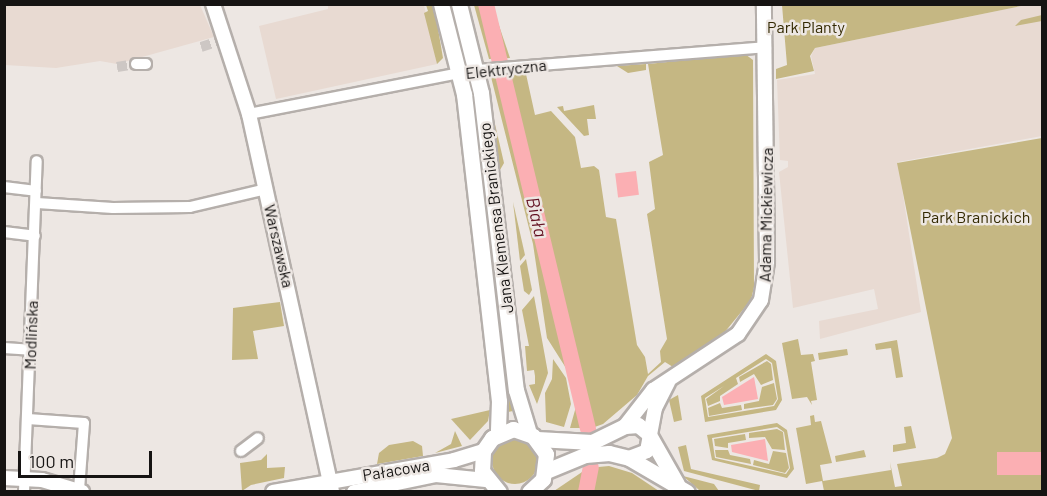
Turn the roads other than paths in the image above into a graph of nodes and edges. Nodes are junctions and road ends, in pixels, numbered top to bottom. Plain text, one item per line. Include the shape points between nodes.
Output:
1 (213, 4) edge
2 (441, 4) edge
3 (459, 4) edge
4 (764, 4) edge
5 (766, 47) junction
6 (468, 72) junction
7 (249, 114) junction
8 (37, 161) dead end
9 (4, 187) edge
10 (266, 189) junction
11 (36, 197) junction
12 (4, 232) edge
13 (35, 236) junction
14 (4, 348) edge
15 (30, 350) junction
16 (513, 358) junction
17 (494, 359) junction
18 (669, 381) junction
19 (28, 419) junction
20 (626, 426) junction
21 (498, 433) junction
22 (533, 436) junction
23 (258, 438) dead end
24 (651, 438) junction
25 (604, 446) junction
26 (241, 451) dead end
27 (483, 452) junction
28 (629, 458) junction
29 (546, 471) junction
30 (4, 478) edge
31 (24, 485) edge
32 (331, 486) edge
33 (493, 488) edge
34 (682, 488) edge
35 (535, 489) edge
36 (80, 491) edge
37 (273, 492) edge
38 (354, 492) edge

1 - 7 street, Warszawska via 221,40
2 - 6 main road, Jana Klemensa Branickiego
3 - 6 main road, Jana Klemensa Branickiego
4 - 5 street, Adama Mickiewicza
5 - 6 street, Elektryczna
5 - 18 street, Adama Mickiewicza via 765,287 754,314 738,334
6 - 7 street, Elektryczna
6 - 16 main road, Jana Klemensa Branickiego
6 - 17 main road, Jana Klemensa Branickiego
7 - 10 street, Warszawska
8 - 11 street, Modlińska
9 - 11 street
10 - 11 street via 190,207 113,208
10 - 32 street, Warszawska
11 - 13 street, Modlińska
12 - 13 street
13 - 15 street, Modlińska
14 - 15 street
15 - 19 street, Modlińska
16 - 17 main road
16 - 22 main road, Jana Klemensa Branickiego via 516,390
17 - 21 main road, Jana Klemensa Branickiego
18 - 20 street, Adama Mickiewicza via 653,390
18 - 24 street, Adama Mickiewicza via 655,408
19 - 31 street, Modlińska
19 - 36 street via 84,423
20 - 24 main road via 644,428
20 - 25 main road
21 - 22 main road via 513,429
21 - 27 main road
22 - 25 main road
22 - 29 main road, Jana Klemensa Branickiego via 546,454
23 - 26 street
24 - 28 street via 642,455
24 - 34 main road
25 - 28 main road
25 - 29 main road
27 - 32 street, Pałacowa
27 - 33 main road
28 - 34 main road
29 - 35 main road
30 - 31 street
31 - 36 street
32 - 37 street, Pałacowa
33 - 38 street, Pałacowa via 436,474

